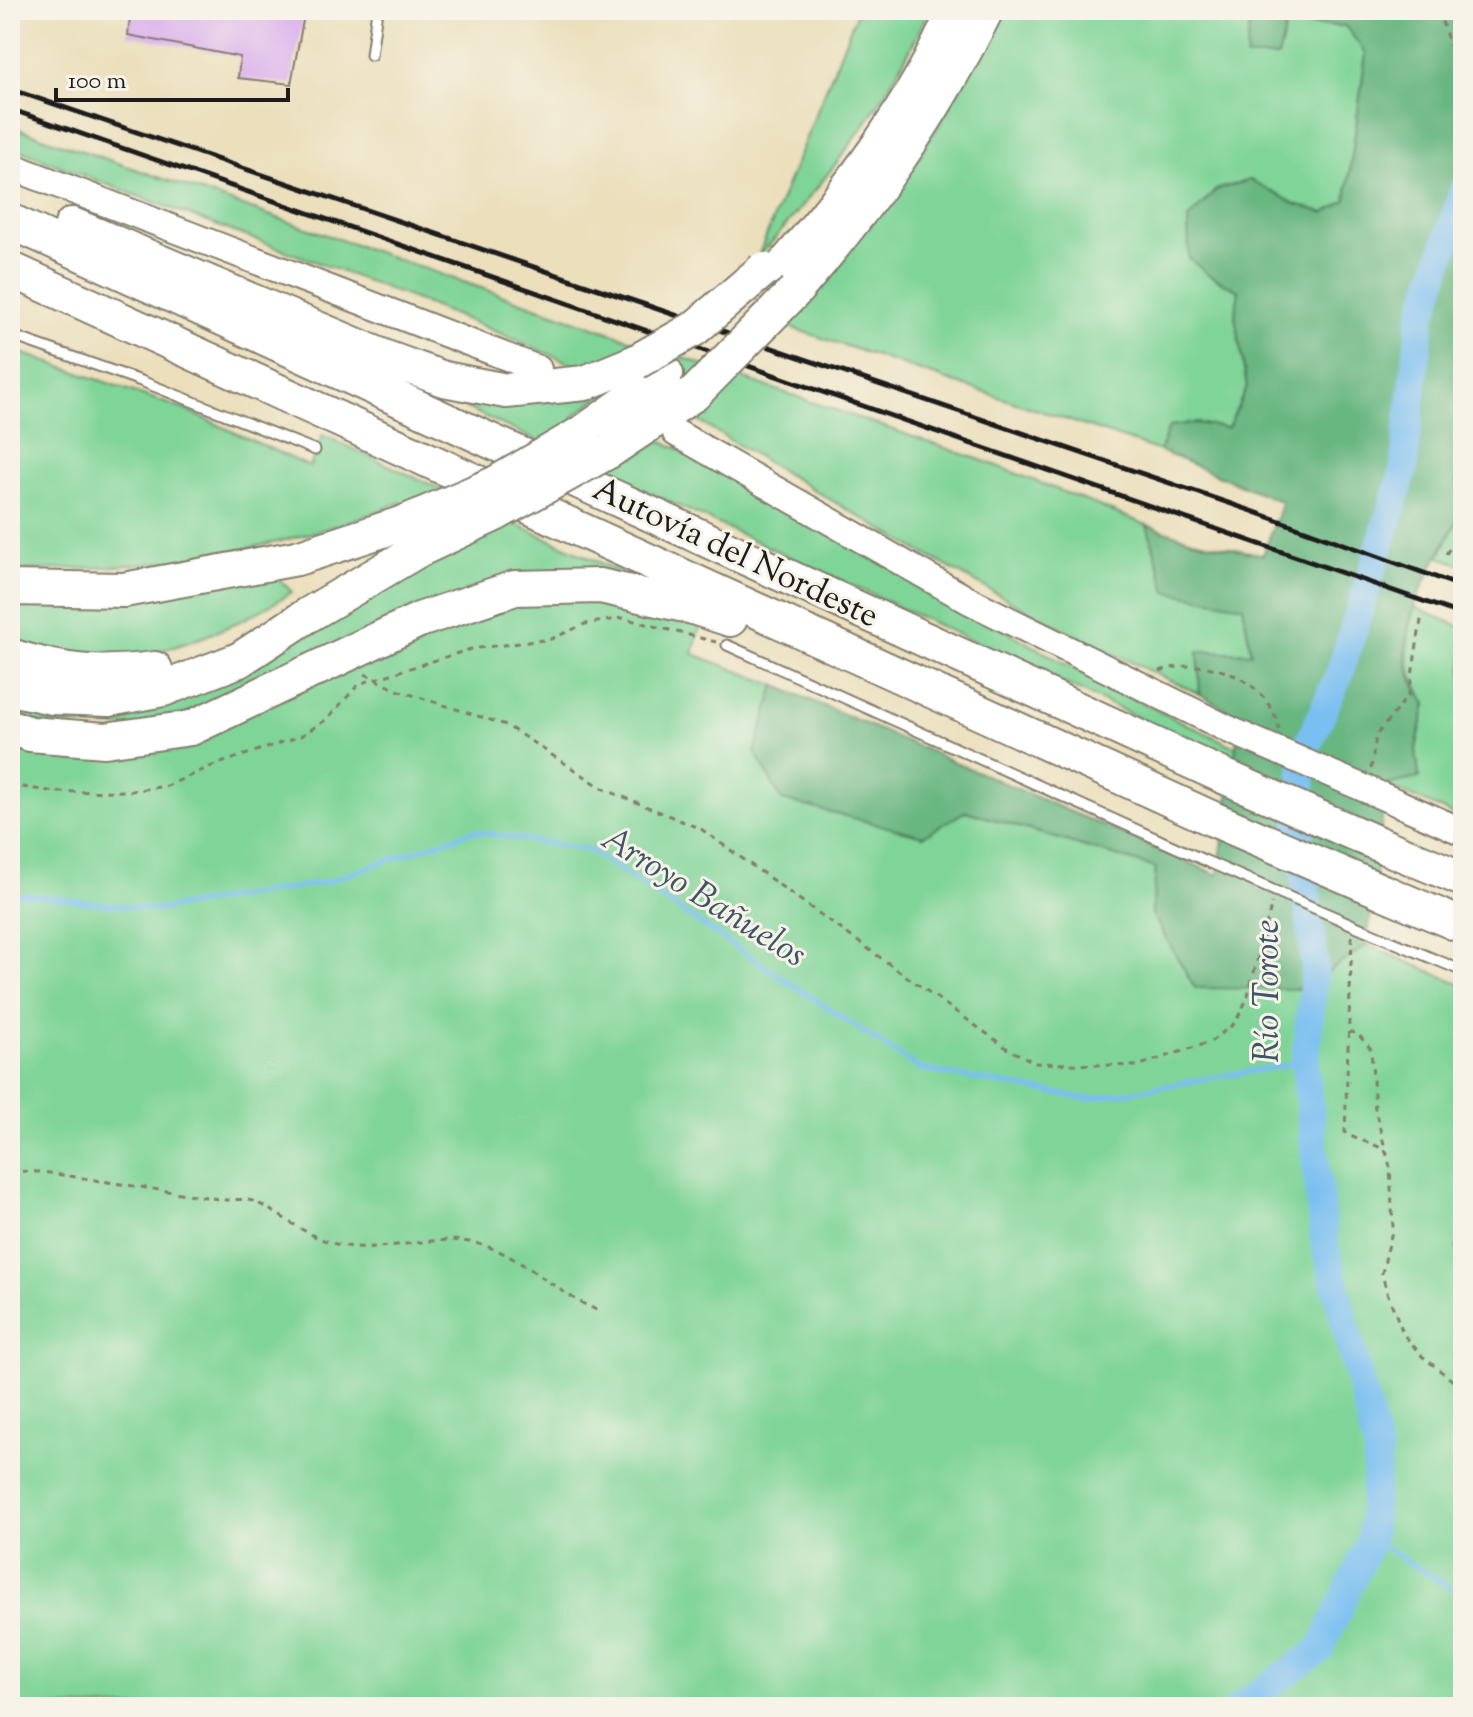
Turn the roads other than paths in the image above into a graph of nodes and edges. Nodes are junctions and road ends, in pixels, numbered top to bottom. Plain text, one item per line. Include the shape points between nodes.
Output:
1 (377, 10) edge
2 (948, 10) edge
3 (955, 10) edge
4 (986, 10) edge
5 (371, 55) dead end
6 (10, 166) edge
7 (10, 199) edge
8 (10, 221) edge
9 (10, 269) edge
10 (778, 279) junction
11 (10, 335) edge
12 (651, 368) junction
13 (538, 369) dead end
14 (676, 433) dead end
15 (596, 442) junction
16 (315, 450) dead end
17 (411, 536) junction
18 (10, 588) edge
19 (727, 645) road end
20 (10, 656) edge
21 (10, 688) edge
22 (10, 727) edge
23 (1120, 779) junction
24 (1463, 832) edge
25 (1463, 879) edge
26 (1463, 926) edge
27 (1463, 971) edge

1 - 5 lane
2 - 10 highway
3 - 10 highway via 935,57 888,133
4 - 10 highway via 906,153 854,223
6 - 13 street
7 - 12 highway via 444,379 506,391 585,383
8 - 25 highway, Autovía del Nordeste, bridge via 1221,775
9 - 23 highway, Autovía del Nordeste
10 - 12 highway
10 - 15 highway, bridge via 694,394
11 - 16 lane
12 - 15 highway
14 - 24 street, bridge via 968,600 1230,730
15 - 17 highway, bridge via 495,484
17 - 18 highway via 124,590
17 - 20 highway via 232,643 156,669 62,672
17 - 21 highway via 239,660 163,689 109,699 52,697
19 - 27 lane, bridge
22 - 23 highway via 30,734 105,740 191,728 419,620 515,588 600,586 741,623 993,738
23 - 26 highway, Autovía del Nordeste, bridge

